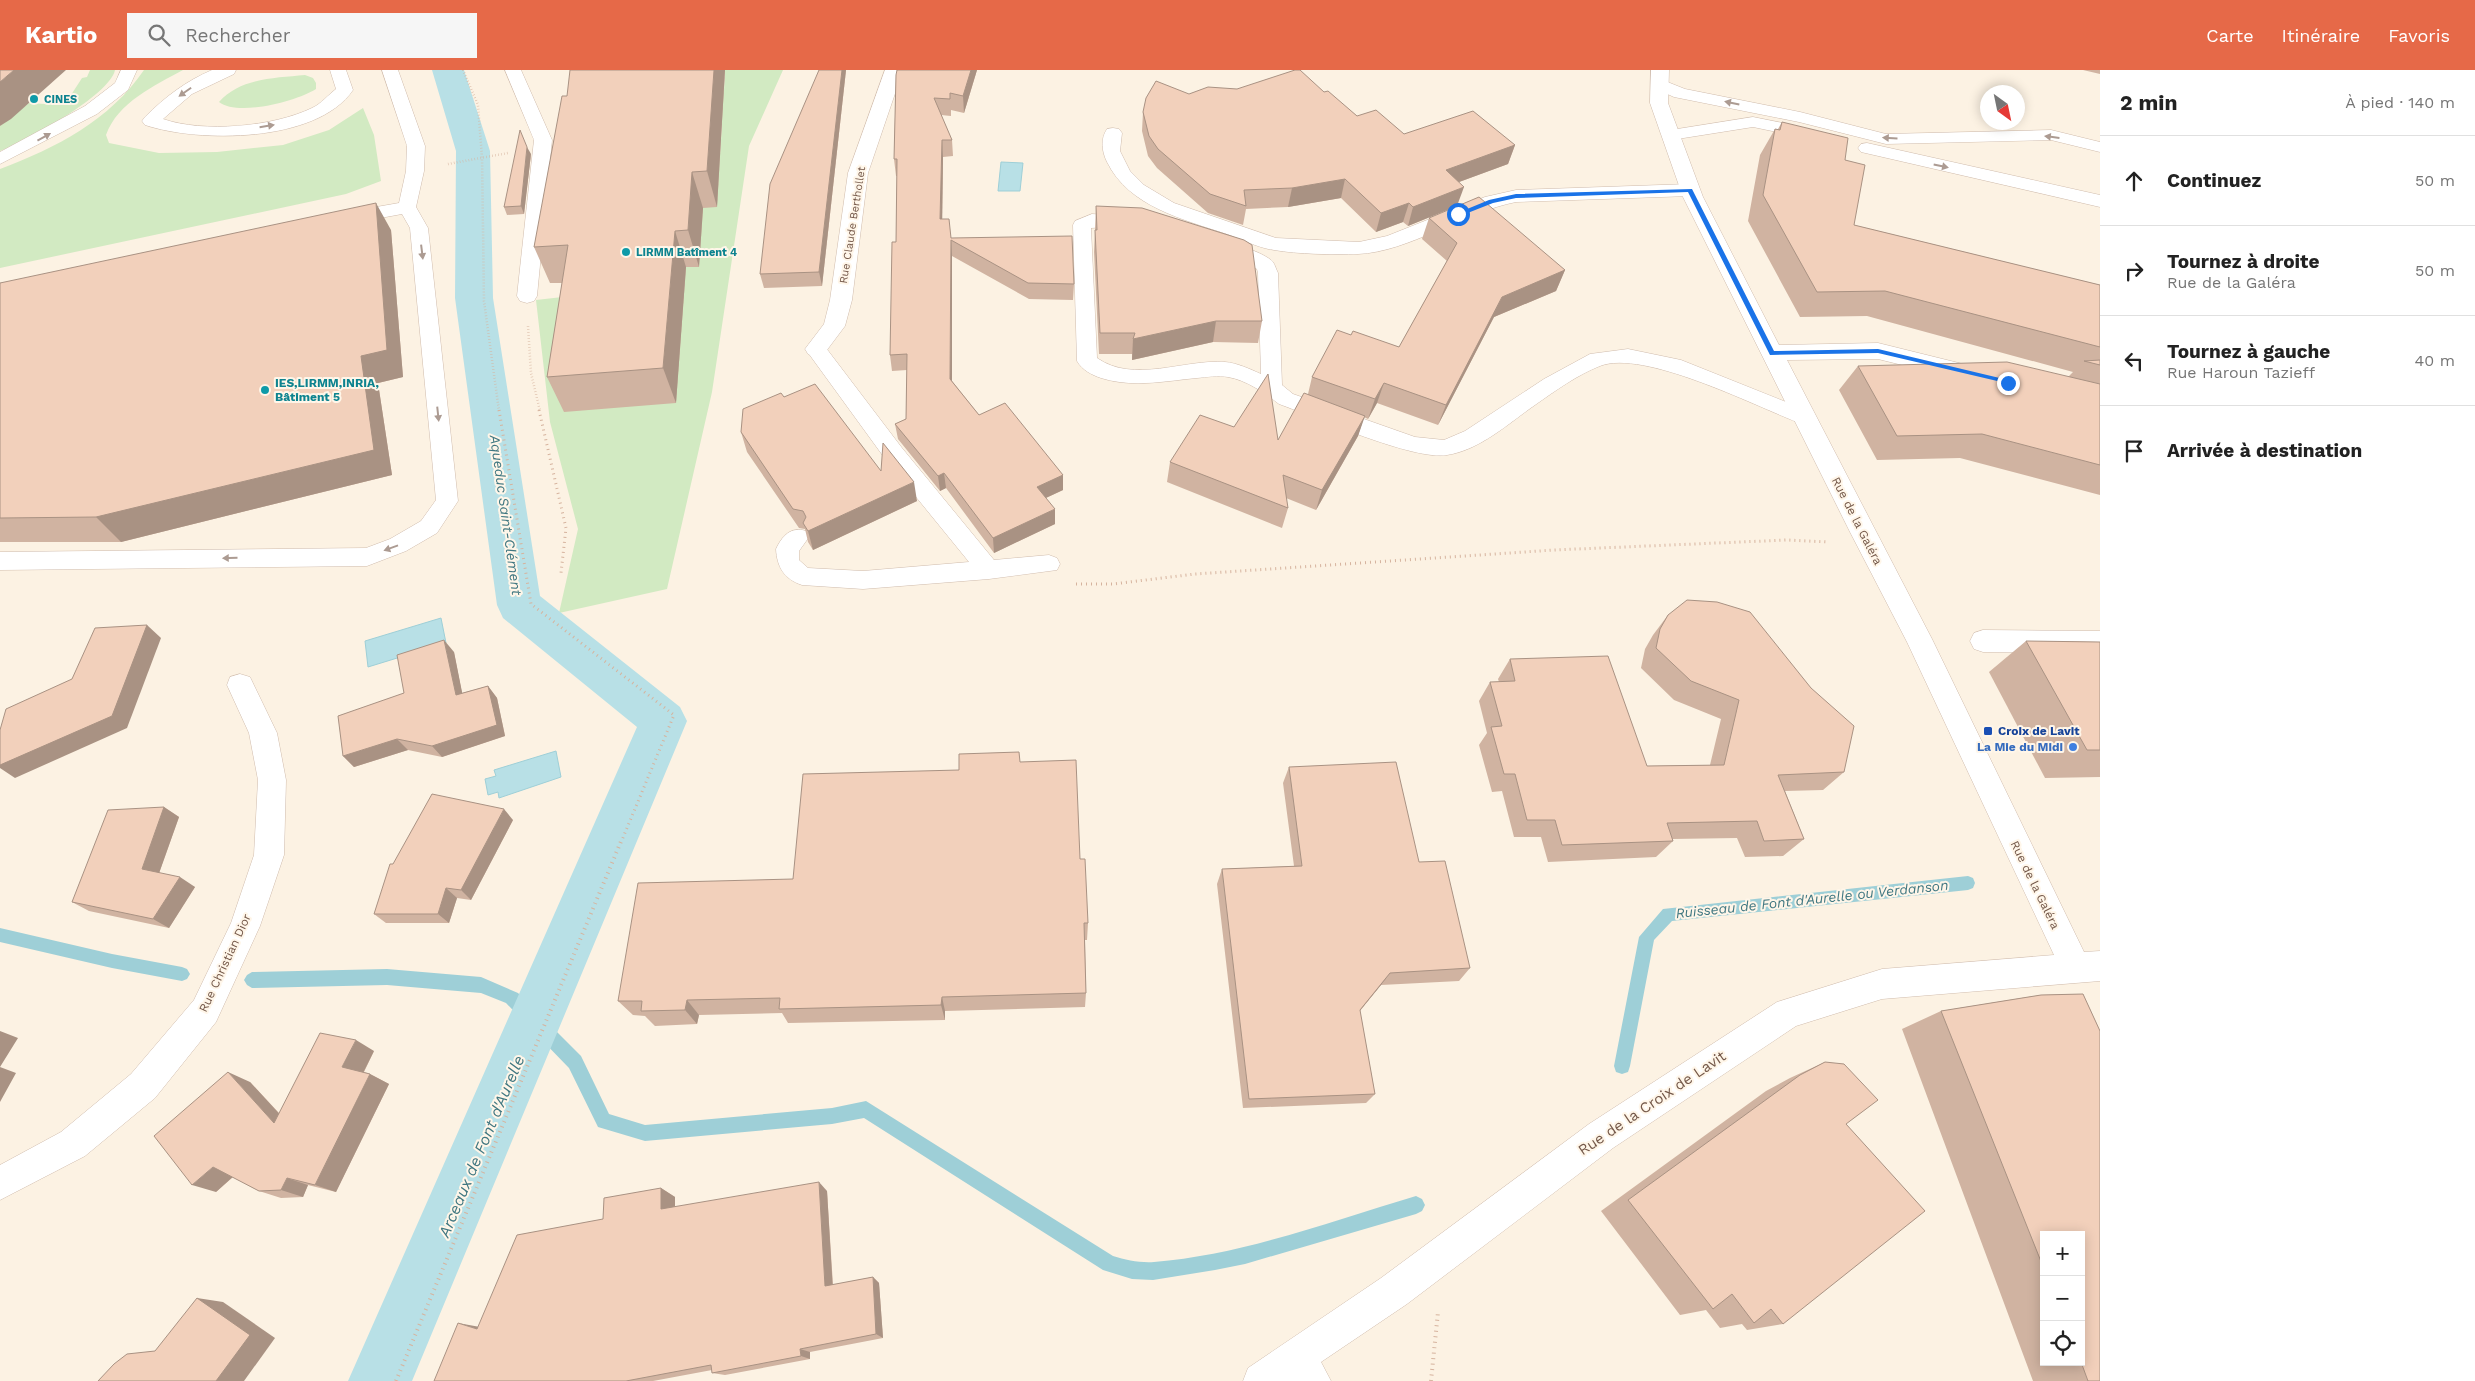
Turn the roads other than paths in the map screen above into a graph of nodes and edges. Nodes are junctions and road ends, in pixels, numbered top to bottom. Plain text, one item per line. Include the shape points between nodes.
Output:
1 (128, 70) edge
2 (228, 70) edge
3 (338, 70) edge
4 (390, 70) edge
5 (513, 70) edge
6 (894, 70) edge
7 (1660, 77) edge
8 (1113, 133) dead end
9 (1671, 135) junction
10 (2100, 147) edge
11 (0, 159) edge
12 (1690, 190) junction
13 (2100, 201) edge
14 (407, 207) junction
15 (328, 223) edge
16 (1151, 224) edge
17 (1204, 242) edge
18 (527, 296) road end
19 (816, 349) joint
20 (1772, 354) junction
21 (1984, 377) edge
22 (1272, 388) junction
23 (1804, 417) junction
24 (798, 537) edge
25 (0, 561) edge
26 (1049, 564) dead end
27 (988, 570) junction
28 (1983, 641) dead end
29 (2100, 642) edge
30 (240, 685) dead end
31 (2087, 967) edge
32 (0, 1183) edge
33 (1304, 1369) edge
34 (1261, 1381) edge

11 -> 1 lane via 91,110 122,86
2 -> 3 lane via 206,77 168,103 152,121 167,128 190,132 294,122 320,111 345,90
4 - 14 lane via 416,146 415,171
5 - 18 lane via 544,147
6 - 19 street, Rue Claude Berthollet via 858,173 841,300 834,326
7 - 9 street, Rue de la Galéra via 1659,103
10 -> 7 lane via 2051,135 1886,139 1800,117 1680,93
8 - 12 lane via 1111,151 1122,174 1138,189 1168,208 1274,244 1359,248 1392,241 1491,201 1516,196
9 - 12 street, Rue de la Galéra
9 -> 13 lane via 1753,122
12 - 20 street, Rue de la Galéra
14 - 15 lane
14 -> 25 lane via 419,228 447,501 429,527 398,545 367,557
16 - 22 lane via 1092,220 1082,225 1087,361 1094,368 1120,377 1227,369
17 - 22 lane via 1265,265
19 - 27 lane via 894,454
20 - 21 street via 1878,351
20 - 23 street, Rue de la Galéra
22 - 23 lane via 1286,400 1413,446 1446,448 1473,437 1551,384 1597,359 1628,356 1674,366
23 - 31 street, Rue de la Galéra
24 - 27 lane via 787,548 786,556 788,564 802,576 863,580
26 - 27 lane
28 - 29 street
30 - 32 street, Rue Christian Dior via 263,733 272,780 269,855 244,926 205,1011 143,1086 73,1144
31 - 33 street, Rue de la Croix de Lavit via 1882,984 1788,1013 1601,1136 1415,1274
33 - 34 street, Rue de la Croix de Lavit

